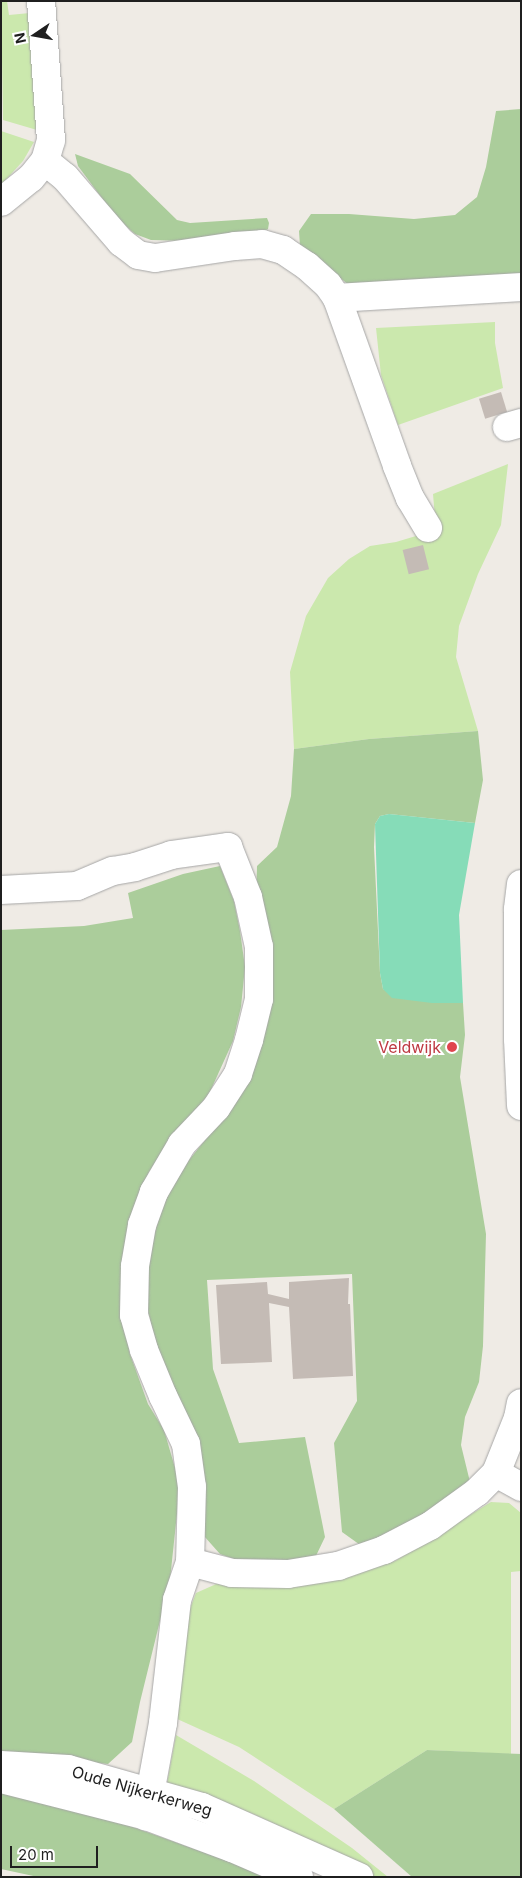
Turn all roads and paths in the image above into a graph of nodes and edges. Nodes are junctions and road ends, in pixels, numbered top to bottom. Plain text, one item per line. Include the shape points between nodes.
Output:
1 (40, 1) edge
2 (46, 161) junction
3 (1, 202) edge
4 (521, 288) edge
5 (337, 298) junction
6 (428, 528) dead end
7 (521, 884) edge
8 (1, 890) edge
9 (521, 1106) edge
10 (521, 1403) edge
11 (496, 1473) junction
12 (521, 1487) edge
13 (190, 1562) junction
14 (1, 1765) edge
15 (1, 1779) edge
16 (148, 1804) junction
17 (299, 1877) edge
18 (358, 1877) edge

1 - 2 street via 50,140
2 - 3 street
2 - 5 street via 121,242 138,255 155,258 262,244 284,250 307,266
4 - 5 street
5 - 6 street via 397,466 410,498
7 - 9 street via 518,910
8 - 13 street via 77,886 113,871 171,855 228,847 248,897 259,947 258,998 250,1040 238,1074 216,1108 182,1144 154,1192 142,1225 135,1266 134,1315 144,1350 186,1444 192,1487
10 - 11 street
11 - 12 street
11 - 13 street via 477,1492 430,1526 384,1550 338,1566 288,1574 232,1573
13 - 16 street via 177,1600 163,1723
14 - 16 street, Oude Nijkerkerweg via 68,1769
15 - 16 street, Oude Nijkerkerweg
16 - 17 street, Oude Nijkerkerweg
16 - 18 street, Oude Nijkerkerweg via 202,1807

